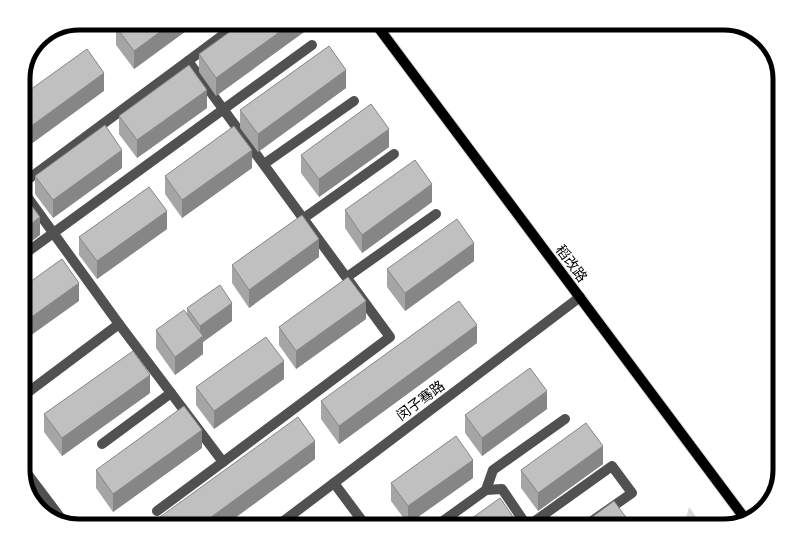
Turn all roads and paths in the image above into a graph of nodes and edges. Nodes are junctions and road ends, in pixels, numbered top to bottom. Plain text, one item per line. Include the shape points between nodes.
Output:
1 (230, 30) edge
2 (380, 30) edge
3 (312, 45) dead end
4 (188, 61) junction
5 (354, 101) dead end
6 (223, 109) junction
7 (394, 154) dead end
8 (264, 164) junction
9 (30, 178) edge
10 (30, 201) edge
11 (436, 214) dead end
12 (304, 218) junction
13 (53, 232) junction
14 (30, 250) edge
15 (347, 277) junction
16 (580, 297) junction
17 (119, 324) junction
18 (30, 391) edge
19 (171, 393) junction
20 (565, 420) dead end
21 (102, 444) dead end
22 (223, 462) junction
23 (31, 478) edge
24 (334, 483) junction
25 (486, 490) junction
26 (157, 511) dead end
27 (58, 514) edge
28 (742, 515) edge
29 (286, 519) edge
30 (361, 519) edge
31 (446, 519) edge
32 (523, 519) edge
33 (538, 519) edge
34 (595, 519) edge

1 - 4 street
2 - 16 main road, 稻改路
3 - 6 street
4 - 6 street
4 - 9 street
5 - 8 street
6 - 8 street
6 - 13 street
7 - 12 street
8 - 12 street
10 - 13 street
11 - 15 street
12 - 15 street
13 - 14 street
13 - 17 street
15 - 22 street via 390,337
16 - 24 street, 闵子骞路
16 - 28 main road, 稻改路
17 - 18 street
17 - 19 street
19 - 21 street
19 - 22 street
20 - 25 street via 493,470
22 - 26 street
23 - 27 street
24 - 29 street, 闵子骞路
24 - 30 street
25 - 31 street
25 - 32 street via 502,489
33 - 34 street via 612,466 632,493

